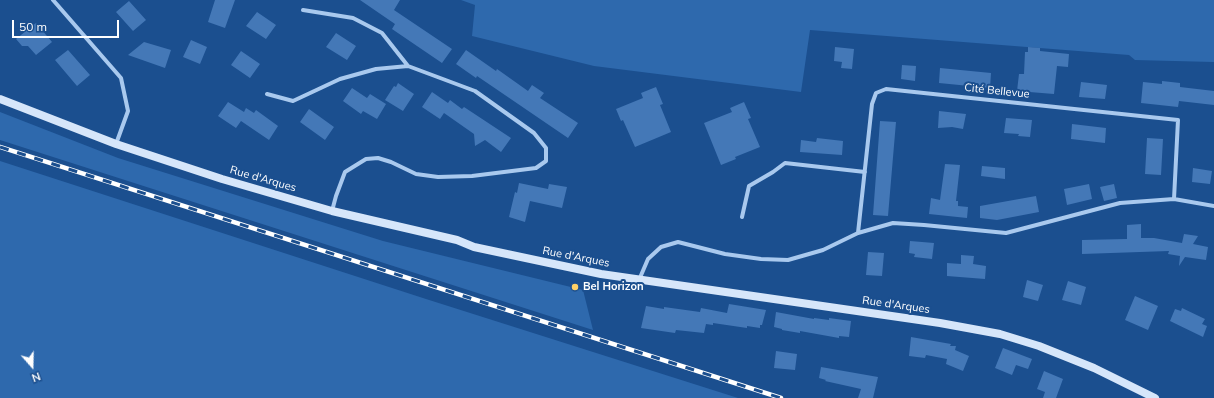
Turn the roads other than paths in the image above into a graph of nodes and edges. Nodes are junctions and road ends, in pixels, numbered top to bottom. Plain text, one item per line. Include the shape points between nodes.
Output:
1 (54, 0) edge
2 (303, 10) dead end
3 (408, 66) junction
4 (267, 94) dead end
5 (0, 99) edge
6 (116, 144) junction
7 (864, 172) junction
8 (1174, 199) junction
9 (1214, 206) edge
10 (332, 211) junction
11 (742, 216) dead end
12 (858, 233) junction
13 (639, 280) junction
14 (1155, 398) edge

1 - 6 street via 121,78 128,111
2 - 3 street via 353,18 382,32
3 - 4 street via 376,69 340,79 293,101
3 - 10 street via 475,91 534,133 546,148 546,161 536,168 472,176 438,177 416,174 378,158 366,159 345,172
5 - 6 main road, Rue d'Arques
6 - 10 main road, Rue d'Arques via 222,179
7 - 8 street, Cité Bellevue via 872,104 876,93 886,88 1178,120
7 - 11 street via 785,163 749,186
7 - 12 street, Cité Bellevue
8 - 9 street
8 - 12 street via 1120,203 1006,233 893,223
10 - 13 main road, Rue d'Arques via 457,240 474,248
12 - 13 street via 823,250 788,260 725,254 678,242 661,247 648,259
13 - 14 main road, Rue d'Arques via 940,323 1000,334 1094,368

